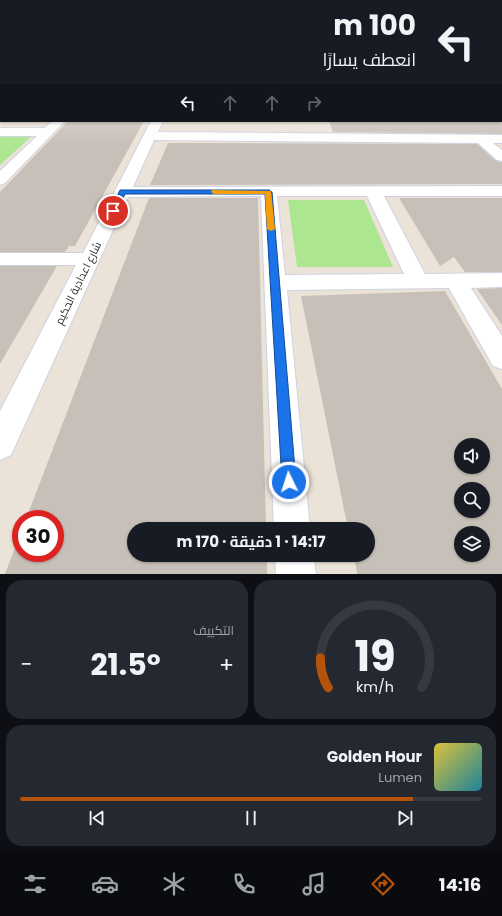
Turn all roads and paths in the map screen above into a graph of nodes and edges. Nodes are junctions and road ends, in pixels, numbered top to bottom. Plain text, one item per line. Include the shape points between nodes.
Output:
1 (58, 122) edge
2 (153, 129) edge
3 (0, 132) edge
4 (48, 132) junction
5 (480, 138) junction
6 (502, 138) edge
7 (502, 157) edge
8 (1, 179) edge
9 (373, 191) junction
10 (502, 191) edge
11 (123, 192) junction
12 (269, 192) junction
13 (0, 259) edge
14 (90, 259) junction
15 (502, 280) edge
16 (456, 281) junction
17 (418, 282) junction
18 (274, 283) junction
19 (502, 358) edge
20 (7, 416) edge
21 (0, 444) edge
22 (291, 522) edge
23 (295, 562) edge
24 (296, 574) edge

1 - 4 street
2 - 5 street
2 - 11 street, شارع اعدادية الحكيم
3 - 4 street
4 - 8 street
5 - 6 street
5 - 7 street
9 - 10 street
9 - 12 street
9 - 17 street
11 - 12 street
11 - 14 street, شارع اعدادية الحكيم
12 - 18 street
13 - 14 street
14 - 20 street, شارع اعدادية الحكيم
15 - 16 street
16 - 17 street
16 - 19 street
17 - 18 street
18 - 22 street
20 - 21 street, شارع اعدادية الحكيم
23 - 24 street

